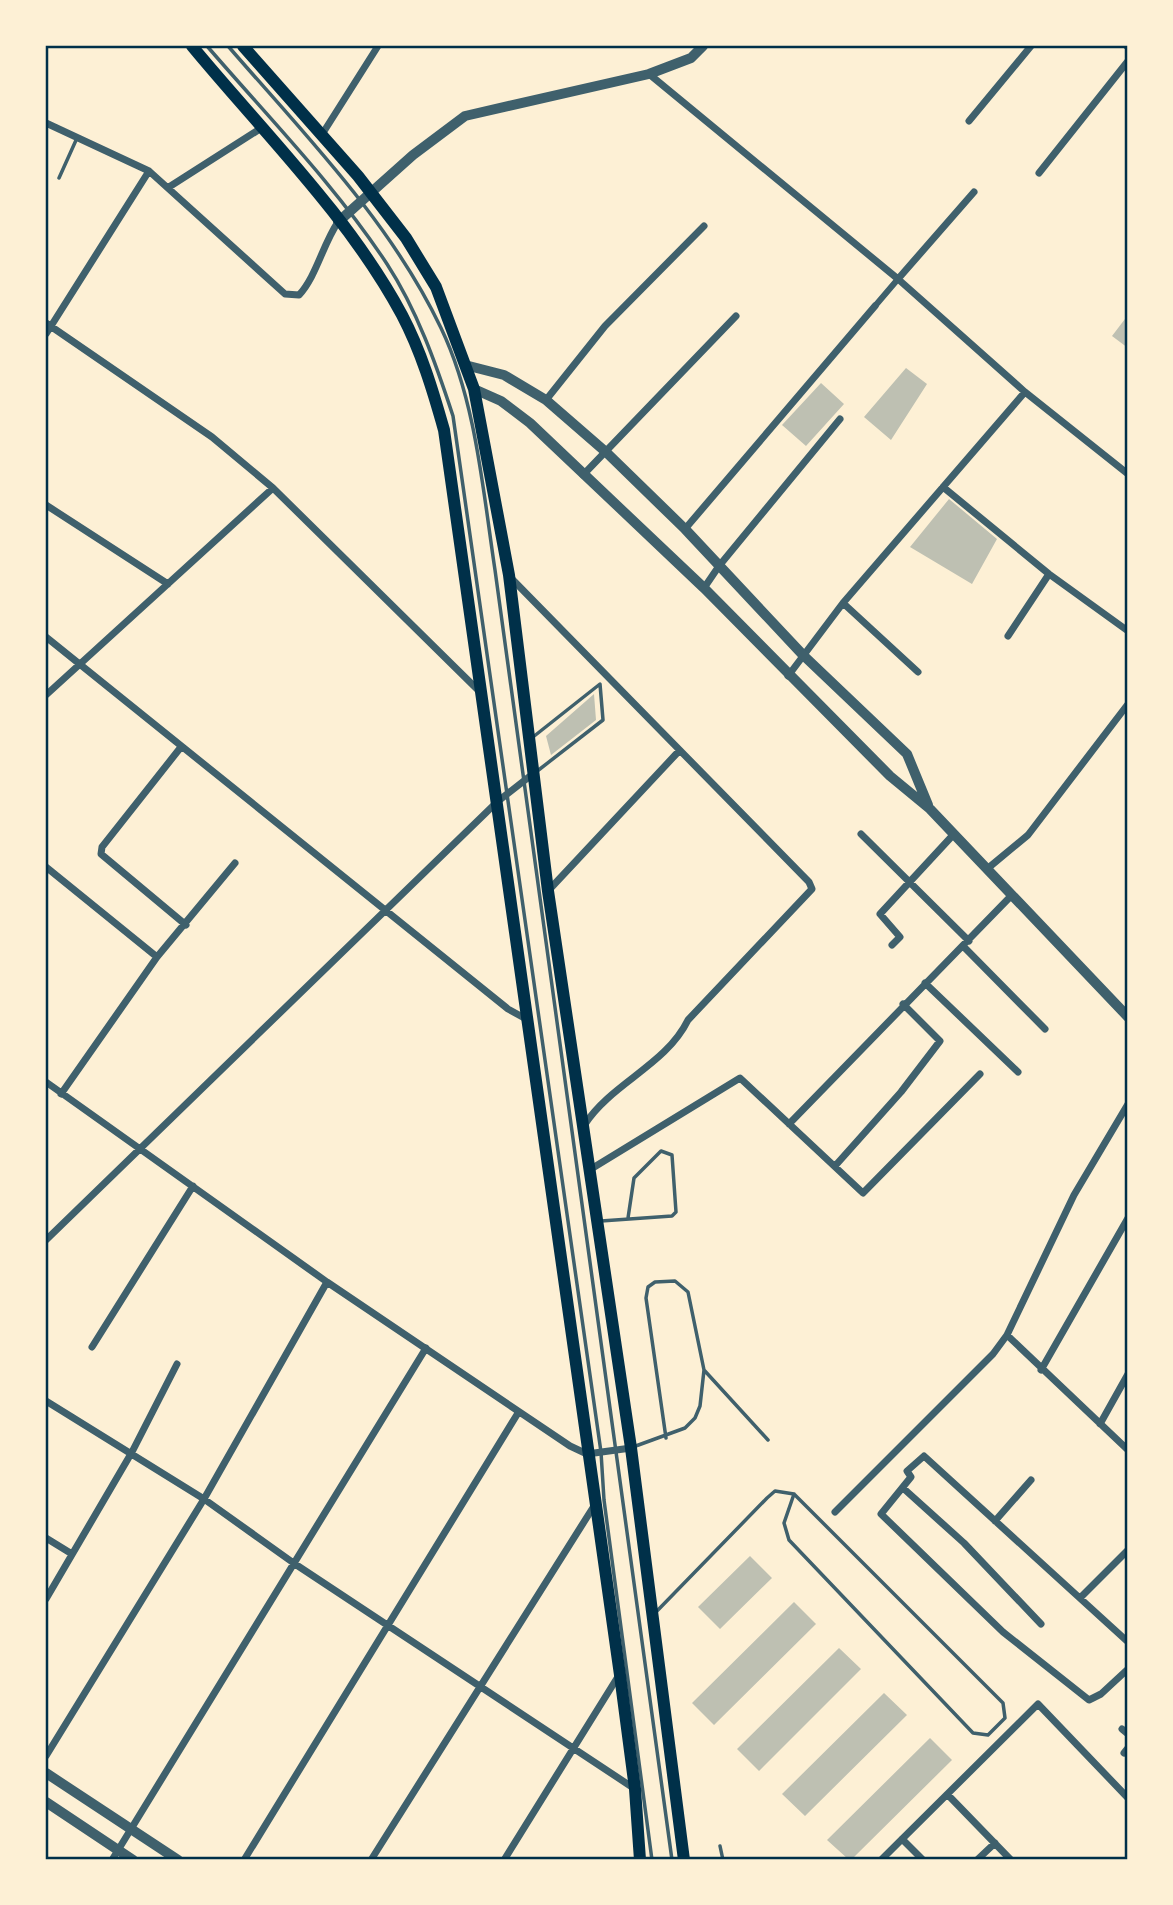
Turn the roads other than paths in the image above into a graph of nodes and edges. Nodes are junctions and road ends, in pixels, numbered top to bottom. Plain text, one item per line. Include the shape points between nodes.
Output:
1 (192, 46) edge
2 (207, 46) edge
3 (228, 46) edge
4 (243, 46) edge
5 (378, 46) edge
6 (704, 46) edge
7 (1031, 46) edge
8 (1128, 61) edge
9 (649, 74) junction
10 (969, 121) dead end
11 (46, 123) edge
12 (262, 127) junction
13 (320, 136) junction
14 (77, 138) junction
15 (149, 172) junction
16 (1039, 173) dead end
17 (59, 178) dead end
18 (169, 187) junction
19 (974, 192) dead end
20 (366, 197) junction
21 (349, 212) junction
22 (338, 222) junction
23 (704, 226) dead end
24 (898, 279) junction
25 (875, 306) joint
26 (736, 316) dead end
27 (47, 328) edge
28 (465, 365) junction
29 (474, 389) junction
30 (1025, 392) junction
31 (546, 400) junction
32 (840, 419) dead end
33 (607, 453) junction
34 (1128, 474) edge
35 (583, 475) junction
36 (943, 487) junction
37 (273, 488) junction
38 (46, 505) edge
39 (685, 529) junction
40 (719, 566) junction
41 (1049, 574) junction
42 (509, 575) junction
43 (168, 584) junction
44 (704, 588) junction
45 (843, 603) junction
46 (1128, 631) edge
47 (1008, 636) dead end
48 (46, 637) edge
49 (803, 655) junction
50 (79, 664) junction
51 (918, 672) dead end
52 (605, 676) junction
53 (788, 676) junction
54 (600, 684) junction
55 (482, 694) junction
56 (46, 695) edge
57 (1128, 704) edge
58 (530, 740) junction
59 (181, 747) junction
60 (679, 751) junction
61 (529, 777) junction
62 (508, 793) junction
63 (497, 802) junction
64 (930, 809) junction
65 (861, 834) dead end
66 (954, 834) junction
67 (235, 863) dead end
68 (46, 867) edge
69 (987, 869) junction
70 (912, 881) junction
71 (548, 891) junction
72 (1011, 896) junction
73 (386, 913) junction
74 (186, 925) junction
75 (967, 944) junction
76 (892, 945) dead end
77 (158, 957) junction
78 (925, 983) junction
79 (903, 1004) junction
80 (1128, 1017) edge
81 (528, 1020) junction
82 (1045, 1029) dead end
83 (1018, 1072) dead end
84 (980, 1074) dead end
85 (46, 1083) edge
86 (61, 1094) junction
87 (1128, 1104) edge
88 (585, 1124) junction
89 (789, 1124) junction
90 (140, 1150) junction
91 (835, 1166) junction
92 (591, 1169) junction
93 (193, 1186) junction
94 (628, 1218) junction
95 (1128, 1218) edge
96 (599, 1221) junction
97 (46, 1240) edge
98 (327, 1282) junction
99 (1007, 1335) junction
100 (92, 1347) dead end
101 (426, 1348) junction
102 (177, 1364) dead end
103 (704, 1370) junction
104 (1041, 1370) junction
105 (1128, 1374) edge
106 (46, 1401) edge
107 (518, 1413) junction
108 (1100, 1424) junction
109 (666, 1438) junction
110 (768, 1440) dead end
111 (631, 1448) junction
112 (617, 1450) junction
113 (1128, 1450) edge
114 (132, 1452) junction
115 (601, 1452) junction
116 (587, 1454) junction
117 (1031, 1480) dead end
118 (903, 1488) junction
119 (794, 1494) junction
120 (204, 1499) junction
121 (594, 1506) junction
122 (835, 1512) dead end
123 (995, 1521) junction
124 (46, 1538) edge
125 (1128, 1550) edge
126 (72, 1554) junction
127 (295, 1564) junction
128 (1080, 1598) junction
129 (46, 1599) edge
130 (653, 1614) junction
131 (389, 1624) junction
132 (1041, 1624) dead end
133 (1128, 1642) edge
134 (1128, 1669) edge
135 (620, 1675) junction
136 (481, 1685) junction
137 (575, 1749) junction
138 (46, 1756) edge
139 (46, 1773) edge
140 (635, 1788) junction
141 (948, 1795) junction
142 (1127, 1796) edge
143 (46, 1802) edge
144 (131, 1828) junction
145 (902, 1839) junction
146 (995, 1843) junction
147 (720, 1846) dead end
148 (118, 1850) junction
149 (112, 1860) edge
150 (133, 1860) edge
151 (178, 1860) edge
152 (244, 1860) edge
153 (371, 1860) edge
154 (504, 1860) edge
155 (640, 1860) edge
156 (652, 1860) edge
157 (672, 1860) edge
158 (684, 1860) edge
159 (723, 1860) edge
160 (881, 1860) edge
161 (923, 1860) edge
162 (977, 1860) edge
163 (1011, 1860) edge

1 - 12 main road
2 - 21 lane
3 - 20 lane
4 - 13 main road
5 - 13 street
6 - 9 street via 691,58
7 - 10 street
8 - 16 street
9 - 20 street via 466,116
9 - 24 street
11 - 14 street
12 - 18 street
12 - 22 main road
13 - 20 main road
14 - 15 street
14 - 17 lane
15 - 18 street
15 - 27 street
18 - 22 street via 292,296 306,288
19 - 24 street
20 - 21 street
20 - 28 main road via 406,238 436,287
20 - 61 lane via 442,330 470,415
21 - 22 street
21 - 62 lane via 388,265 406,300 438,368 453,416
22 - 55 main road via 372,265 403,317 433,388 444,430
23 - 31 street via 605,326
24 - 25 street
24 - 30 street
25 - 39 street
26 - 33 street
27 - 37 street via 212,437
28 - 29 main road
28 - 31 street via 504,375
29 - 35 street via 501,401 530,423
29 - 42 main road
30 - 34 street
30 - 36 street
31 - 33 street
32 - 40 street
33 - 35 street
33 - 39 street
35 - 44 street
36 - 41 street
36 - 45 street
37 - 43 street
37 - 55 street
38 - 43 street
39 - 40 street
40 - 44 street
40 - 49 street
41 - 46 street
41 - 47 street
42 - 52 street
42 - 58 main road
43 - 50 street
44 - 53 street
45 - 49 street
45 - 51 street
48 - 50 street
49 - 53 street
49 - 64 street via 907,754
50 - 56 street
50 - 59 street
52 - 54 lane
52 - 60 street
53 - 64 street
54 - 58 lane
54 - 61 lane via 603,720
55 - 63 main road
57 - 69 street via 1028,835
58 - 61 main road
59 - 73 street
59 - 74 street via 100,854
60 - 71 street
60 - 88 street via 812,889 688,1020 674,1042 596,1108
61 - 62 street
61 - 71 main road
61 - 112 lane
62 - 63 street
62 - 115 lane
63 - 73 street
63 - 81 main road
64 - 66 street
65 - 70 street
66 - 69 street
66 - 70 street
67 - 74 street
68 - 77 street
69 - 72 street
70 - 75 street
70 - 76 street via 880,914 900,937
71 - 88 main road
72 - 75 street
72 - 80 street
73 - 81 street
73 - 90 street
74 - 77 street
75 - 78 street
75 - 82 street
77 - 86 street
78 - 79 street
78 - 83 street
79 - 89 street
79 - 91 street via 940,1041
81 - 116 main road
84 - 91 street via 863,1193
85 - 86 street
86 - 90 street
87 - 99 street via 1074,1195
88 - 92 main road
89 - 91 street
89 - 92 street via 740,1078
90 - 93 street
90 - 97 street
92 - 96 main road
93 - 98 street
93 - 100 street
94 - 94 lane via 676,1212 672,1155 667,1151 661,1151 635,1175
94 - 96 lane
95 - 104 street
96 - 111 main road
98 - 101 street
98 - 120 street
99 - 104 street
99 - 122 street
101 - 107 street
101 - 127 street
102 - 114 street
103 - 109 lane via 695,1418
103 - 109 lane via 688,1292 675,1281 655,1282 648,1287 646,1298
103 - 110 lane
104 - 108 street
105 - 108 street
106 - 114 street
107 - 116 street
107 - 131 street
108 - 113 street
109 - 111 lane
111 - 112 street
111 - 130 main road
112 - 115 street
112 - 157 lane
114 - 120 street
114 - 126 street
115 - 116 street
115 - 156 lane
116 - 121 main road
117 - 123 street
118 - 123 street via 911,1476 907,1471 923,1455
118 - 132 street via 964,1543
118 - 134 street via 881,1514 1003,1632 1089,1700
119 - 119 lane via 1003,1703 1005,1718 988,1735 973,1733 789,1540 783,1523
119 - 130 lane via 775,1491 766,1498
120 - 127 street
120 - 138 street
121 - 135 main road
121 - 136 street
123 - 128 street
124 - 126 street
125 - 128 street
126 - 129 street
127 - 131 street
127 - 144 street
128 - 133 street
130 - 158 main road
131 - 136 street
131 - 152 street
135 - 137 street
135 - 140 main road
136 - 137 street
136 - 153 street
137 - 140 street
137 - 154 street
139 - 144 street
140 - 155 main road
141 - 142 street via 1038,1704
141 - 145 street
141 - 146 street
143 - 148 street
144 - 148 street
144 - 151 street
145 - 160 street
145 - 161 street
146 - 162 street
146 - 163 street
147 - 159 lane
148 - 149 street
148 - 150 street

